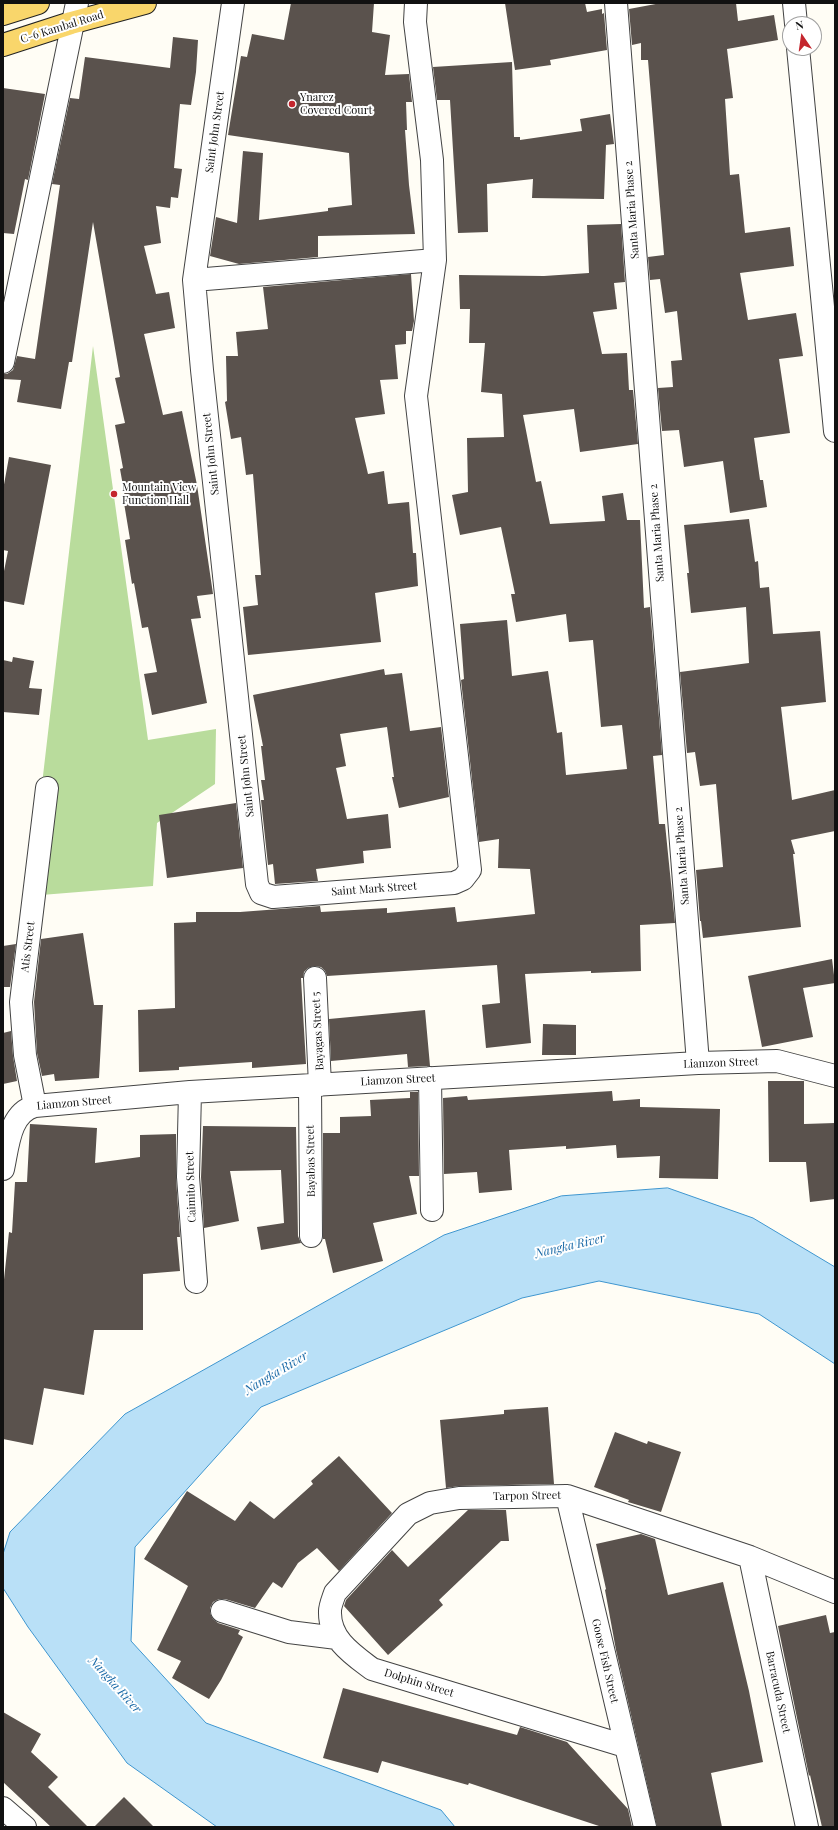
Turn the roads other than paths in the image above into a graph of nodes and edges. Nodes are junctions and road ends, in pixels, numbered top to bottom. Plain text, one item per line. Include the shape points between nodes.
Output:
1 (38, 3) edge
2 (145, 3) edge
3 (233, 3) edge
4 (416, 3) edge
5 (616, 3) edge
6 (794, 3) edge
7 (74, 13) edge
8 (3, 14) edge
9 (795, 16) edge
10 (3, 45) edge
11 (799, 56) edge
12 (435, 260) junction
13 (194, 280) junction
14 (3, 362) edge
15 (835, 431) edge
16 (47, 788) dead end
17 (273, 897) joint
18 (315, 978) dead end
19 (698, 1063) junction
20 (835, 1076) edge
21 (430, 1078) junction
22 (315, 1085) junction
23 (190, 1092) junction
24 (35, 1106) junction
25 (3, 1169) edge
26 (432, 1210) dead end
27 (311, 1236) dead end
28 (196, 1282) dead end
29 (567, 1496) junction
30 (750, 1558) junction
31 (835, 1592) edge
32 (222, 1611) dead end
33 (337, 1638) junction
34 (625, 1746) junction
35 (3, 1808) edge
36 (26, 1827) edge
37 (645, 1827) edge
38 (807, 1827) edge

1 - 8 main road
2 - 7 main road, C-6 Kambal Road
3 - 13 street, Saint John Street
4 - 12 street via 416,29 432,160
5 - 19 street, Santa Maria Phase 2
6 - 9 street
7 - 10 main road, C-6 Kambal Road
7 - 14 street
11 - 15 street
12 - 13 street
12 - 17 street, Saint Mark Street via 416,396 470,870 463,879 454,883
13 - 17 street, Saint John Street via 257,884 261,893
16 - 24 street, Atis Street via 22,1002 25,1055
18 - 22 street, Bayagas Street 5
19 - 20 street, Liamzon Street via 777,1061
19 - 21 street, Liamzon Street
21 - 22 street, Liamzon Street
21 - 26 street
22 - 23 street, Liamzon Street
22 - 27 street, Bayabas Street
23 - 24 street, Liamzon Street
23 - 28 street, Caimito Street via 188,1178
24 - 25 street, Liamzon Street via 26,1108 14,1121
29 - 30 street, Tarpon Street
29 - 33 street, Tarpon Street via 459,1498 430,1503 408,1514 335,1593 330,1610
29 - 34 street, Goose Fish Street
30 - 31 street, Tarpon Street
30 - 38 street, Barracuda Street
32 - 33 street via 288,1632
33 - 34 street, Dolphin Street via 347,1650 372,1669
34 - 37 street, Goose Fish Street
35 - 36 street

